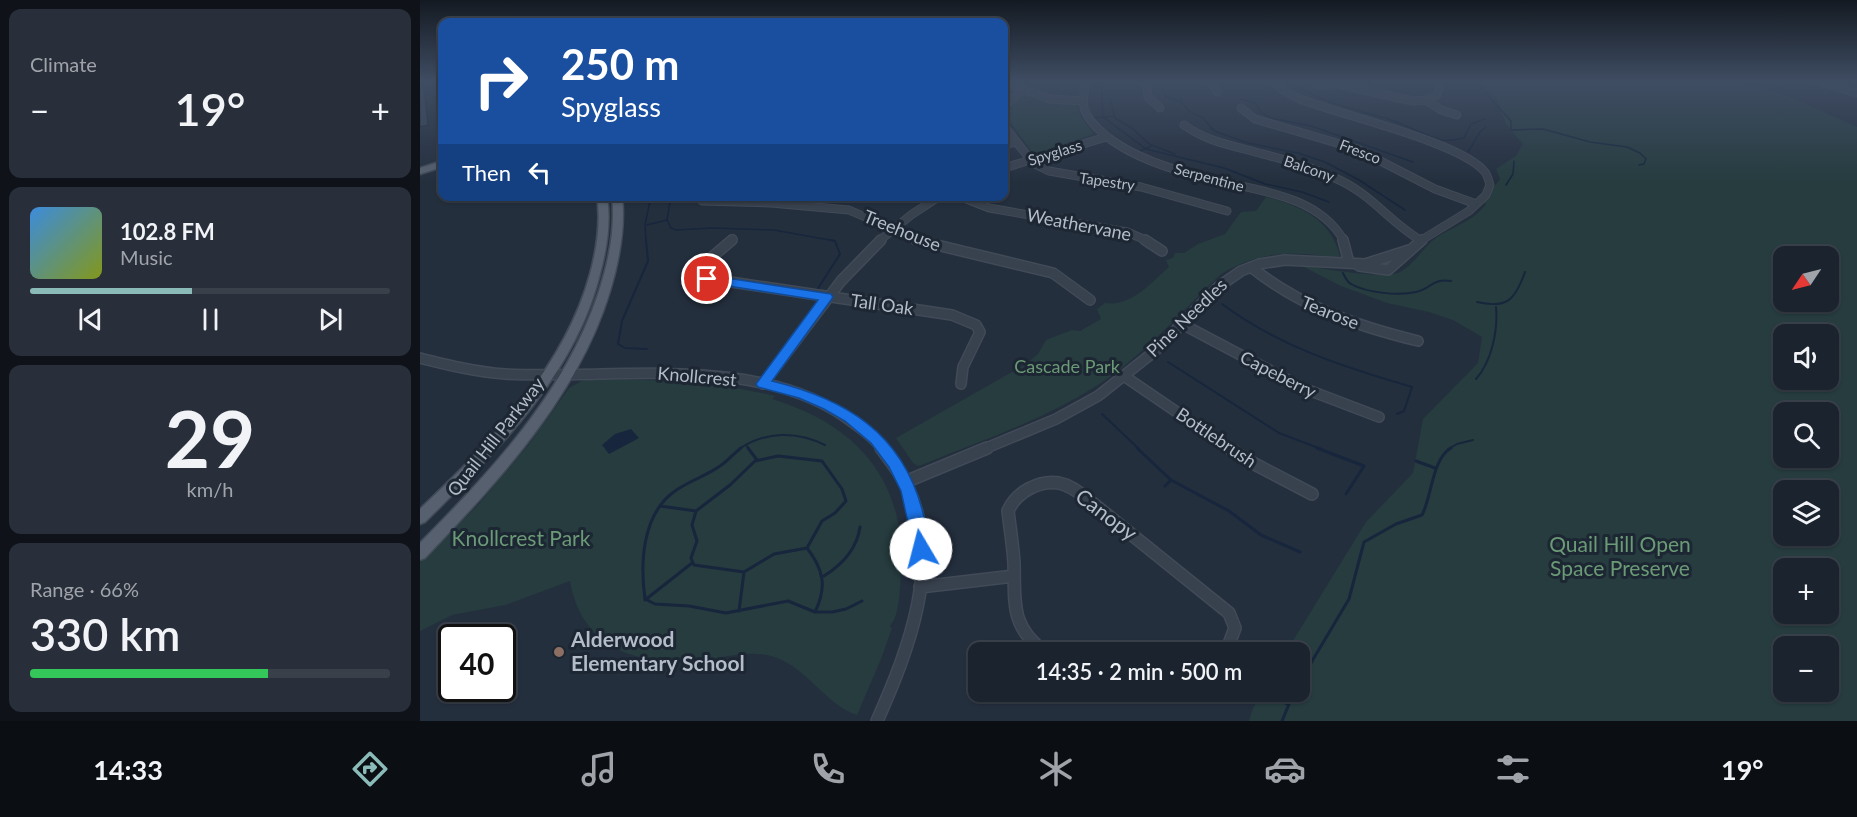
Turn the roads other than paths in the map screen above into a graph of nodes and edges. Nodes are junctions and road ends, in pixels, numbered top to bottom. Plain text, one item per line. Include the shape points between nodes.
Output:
1 (1088, 115) edge
2 (1249, 115) edge
3 (1347, 115) edge
4 (1184, 124) dead end
5 (1008, 131) edge
6 (1106, 137) junction
7 (1016, 142) junction
8 (1008, 144) edge
9 (438, 160) edge
10 (1030, 160) junction
11 (438, 165) edge
12 (420, 166) edge
13 (1008, 167) edge
14 (420, 171) edge
15 (602, 201) edge
16 (616, 201) edge
17 (702, 201) dead end
18 (933, 201) edge
19 (972, 201) edge
20 (1476, 204) junction
21 (1227, 211) dead end
22 (890, 230) junction
23 (733, 239) dead end
24 (1420, 240) junction
25 (1162, 251) dead end
26 (1351, 264) junction
27 (1251, 267) junction
28 (826, 297) junction
29 (1090, 300) dead end
30 (1182, 324) junction
31 (1418, 341) dead end
32 (420, 358) edge
33 (567, 373) junction
34 (549, 374) junction
35 (1124, 376) junction
36 (763, 384) junction
37 (961, 384) dead end
38 (1379, 417) dead end
39 (905, 482) junction
40 (1312, 494) dead end
41 (420, 518) edge
42 (420, 553) edge
43 (1014, 576) junction
44 (920, 586) junction
45 (1030, 642) edge
46 (1230, 642) edge
47 (877, 721) edge

1 - 6 street, Serpentine
2 - 20 street, Fresco via 1365,152 1435,189
3 - 20 street, Pine Needles via 1468,159 1486,172 1490,185
4 - 24 street, Balcony via 1214,140 1315,169 1347,183 1371,198 1401,229
5 - 7 street, Tapestry
6 - 10 street, Spyglass
6 - 26 street, Serpentine via 1163,166 1306,205 1334,226
7 - 8 street
7 - 10 street, Tapestry
9 - 12 main road
10 - 13 street, Spyglass
10 - 21 street, Tapestry via 1057,174 1141,187
11 - 14 main road
15 - 34 main road, Quail Hill Parkway via 604,228 592,290 575,330
16 - 33 main road, Quail Hill Parkway via 619,226 607,289 593,326
17 - 22 street, Treehouse via 840,208
18 - 22 street
19 - 25 street, Weathervane via 989,208 1127,232
20 - 24 street, Pine Needles
22 - 28 street via 860,257
22 - 29 street, Treehouse via 940,248 1035,267 1061,277
23 - 28 street, Tall Oak via 712,257 702,274 704,278
24 - 26 street, Pine Needles via 1389,270
26 - 27 street, Pine Needles via 1284,260
27 - 30 street, Pine Needles via 1229,277
27 - 31 street, Tearose via 1281,291 1312,307 1352,323
28 - 36 street
28 - 37 street, Tall Oak via 952,315 976,325 980,332 963,367
30 - 35 street, Pine Needles
30 - 38 street, Capeberry via 1294,386
32 - 34 street, Knollcrest via 485,373
33 - 34 street, Knollcrest
33 - 36 street, Knollcrest via 668,374
33 - 42 main road, Quail Hill Parkway via 501,465
34 - 41 main road, Quail Hill Parkway via 499,437
35 - 39 street, Pine Needles via 1098,396 1056,419
35 - 40 street, Bottlebrush via 1247,460
36 - 39 street, Knollcrest via 809,396 850,417 884,448
39 - 44 street, Knollcrest via 920,537
43 - 44 street
43 - 45 street, Canopy via 1018,624
43 - 46 street, Canopy via 1010,505 1018,496 1044,484 1064,484 1229,613 1236,628
44 - 47 street, Knollcrest via 906,650

